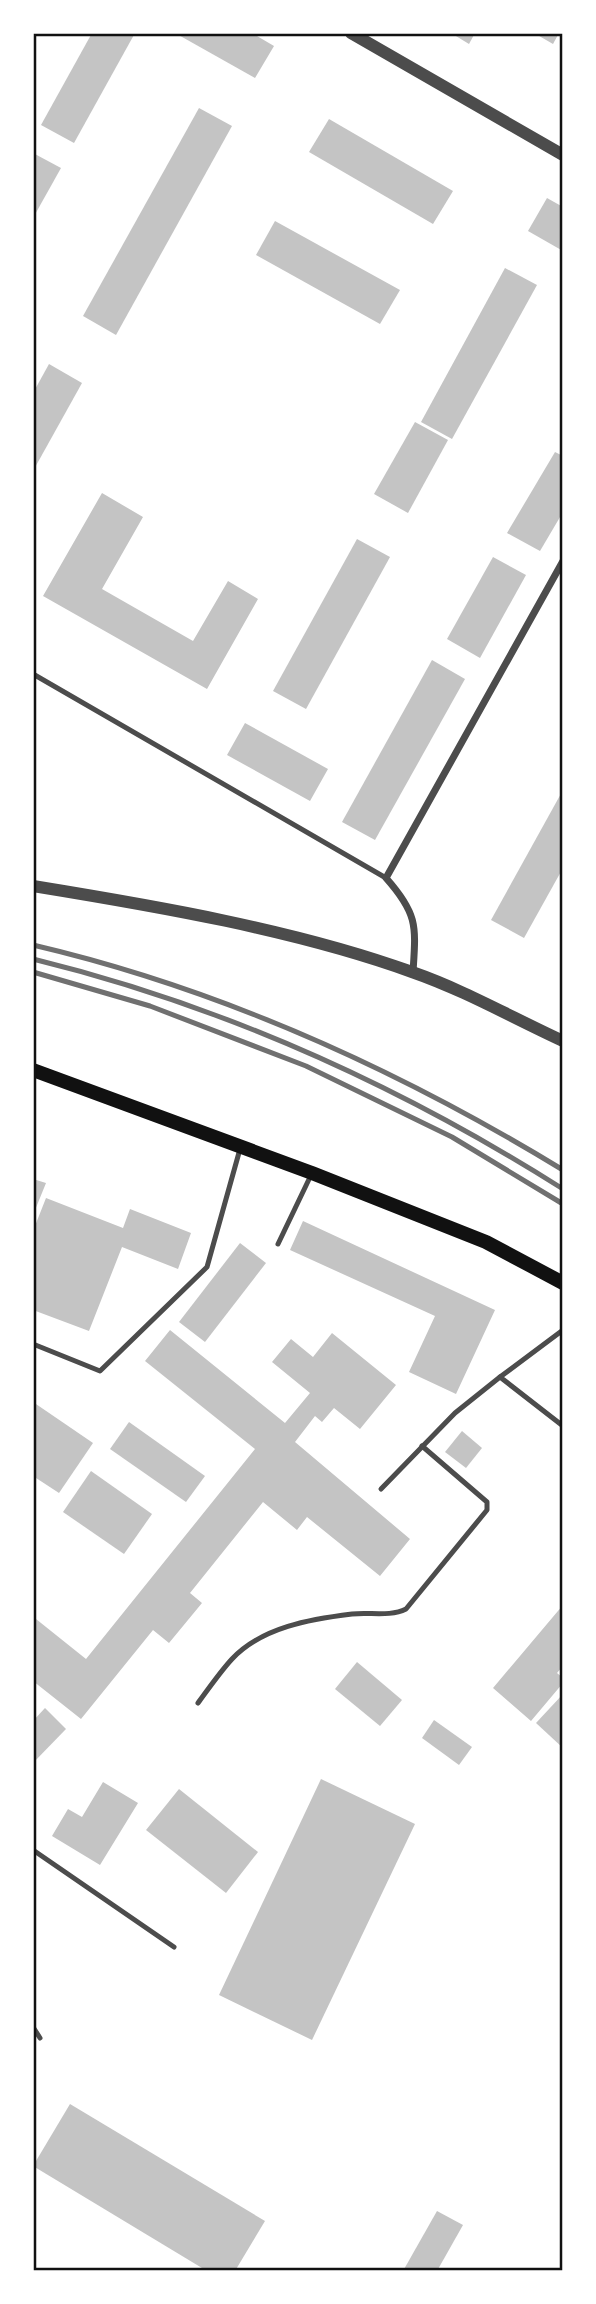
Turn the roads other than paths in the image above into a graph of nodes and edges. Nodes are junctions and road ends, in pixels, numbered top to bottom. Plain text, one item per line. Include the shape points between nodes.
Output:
1 (351, 33) edge
2 (563, 156) edge
3 (563, 561) edge
4 (33, 674) edge
5 (386, 878) junction
6 (33, 886) edge
7 (413, 972) junction
8 (563, 1041) edge
9 (33, 1070) edge
10 (241, 1146) junction
11 (312, 1173) junction
12 (278, 1244) dead end
13 (563, 1283) edge
14 (563, 1330) edge
15 (33, 1344) edge
16 (500, 1377) junction
17 (563, 1426) edge
18 (422, 1446) junction
19 (381, 1489) dead end
20 (198, 1703) dead end
21 (33, 1850) edge
22 (174, 1947) dead end
23 (33, 2027) edge
24 (40, 2038) dead end

1 - 2 street
3 - 5 street
4 - 5 lane
5 - 7 street via 403,898 416,925
6 - 7 street via 138,903 292,938
7 - 8 street
9 - 10 main road
10 - 11 main road
10 - 15 lane via 207,1267 100,1371
11 - 12 lane
11 - 13 main road via 486,1242
14 - 16 lane
16 - 17 lane
16 - 18 lane
18 - 19 lane
18 - 20 lane via 487,1502 486,1510 406,1609 303,1620 249,1645 232,1659
21 - 22 lane
23 - 24 lane

